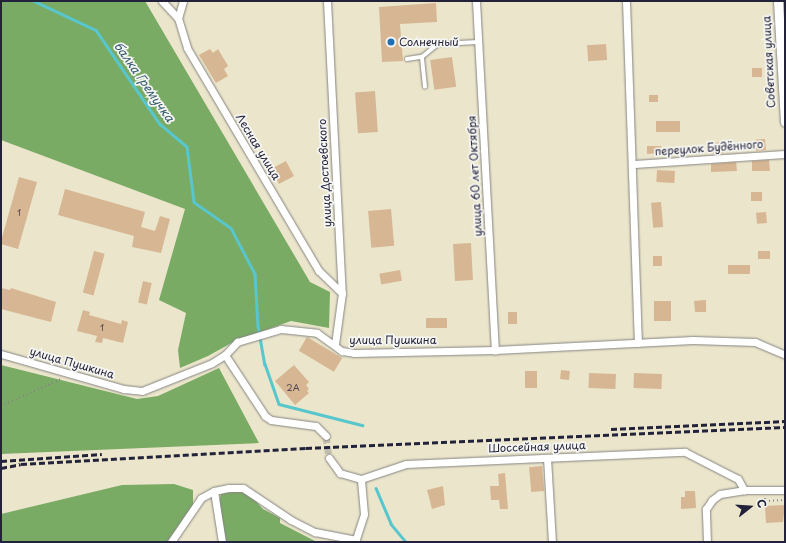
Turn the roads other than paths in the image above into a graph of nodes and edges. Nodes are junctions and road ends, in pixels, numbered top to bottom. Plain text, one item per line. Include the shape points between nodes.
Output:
1 (162, 1) edge
2 (184, 1) edge
3 (327, 1) edge
4 (476, 1) edge
5 (626, 1) edge
6 (780, 4) edge
7 (178, 18) junction
8 (478, 42) junction
9 (422, 57) junction
10 (407, 59) dead end
11 (425, 86) dead end
12 (785, 122) edge
13 (785, 154) edge
14 (634, 164) junction
15 (342, 293) junction
16 (638, 343) junction
17 (335, 344) junction
18 (495, 350) junction
19 (1, 354) edge
20 (225, 355) junction
21 (785, 355) edge
22 (326, 436) dead end
23 (329, 458) tunnel mouth
24 (547, 458) junction
25 (361, 479) junction
26 (744, 490) junction
27 (785, 490) edge
28 (214, 491) junction
29 (356, 541) edge
30 (171, 542) edge
31 (222, 542) edge
32 (552, 542) edge
33 (707, 542) edge

1 - 7 street
2 - 7 street
3 - 15 street, улица Достоевского
4 - 8 street, улица 60 лет Октября
5 - 14 street
6 - 12 street, Советская улица
7 - 15 street, Лесная улица via 187,48 315,264
8 - 9 lane via 438,44
8 - 18 street, улица 60 лет Октября
9 - 10 lane
9 - 11 lane
13 - 14 street, переулок Будённого
14 - 16 street
15 - 17 street, улица Достоевского
16 - 18 street, улица Пушкина
16 - 21 street, улица Пушкина via 693,340 755,342
17 - 18 street, улица Пушкина via 342,351 354,353
17 - 20 street, улица Пушкина via 317,333 281,329 237,342
19 - 20 street, улица Пушкина via 142,391 212,363
20 - 22 street via 265,416 271,420 316,426
23 - 25 street via 340,473
24 - 25 street, Шоссейная улица via 406,464
24 - 26 street, Шоссейная улица via 685,452 738,479
24 - 32 street
25 - 29 street via 364,514
26 - 27 street
26 - 33 street via 729,491 712,500 706,509
28 - 29 street via 243,488 291,520 315,532
28 - 30 street via 201,498
28 - 31 street

